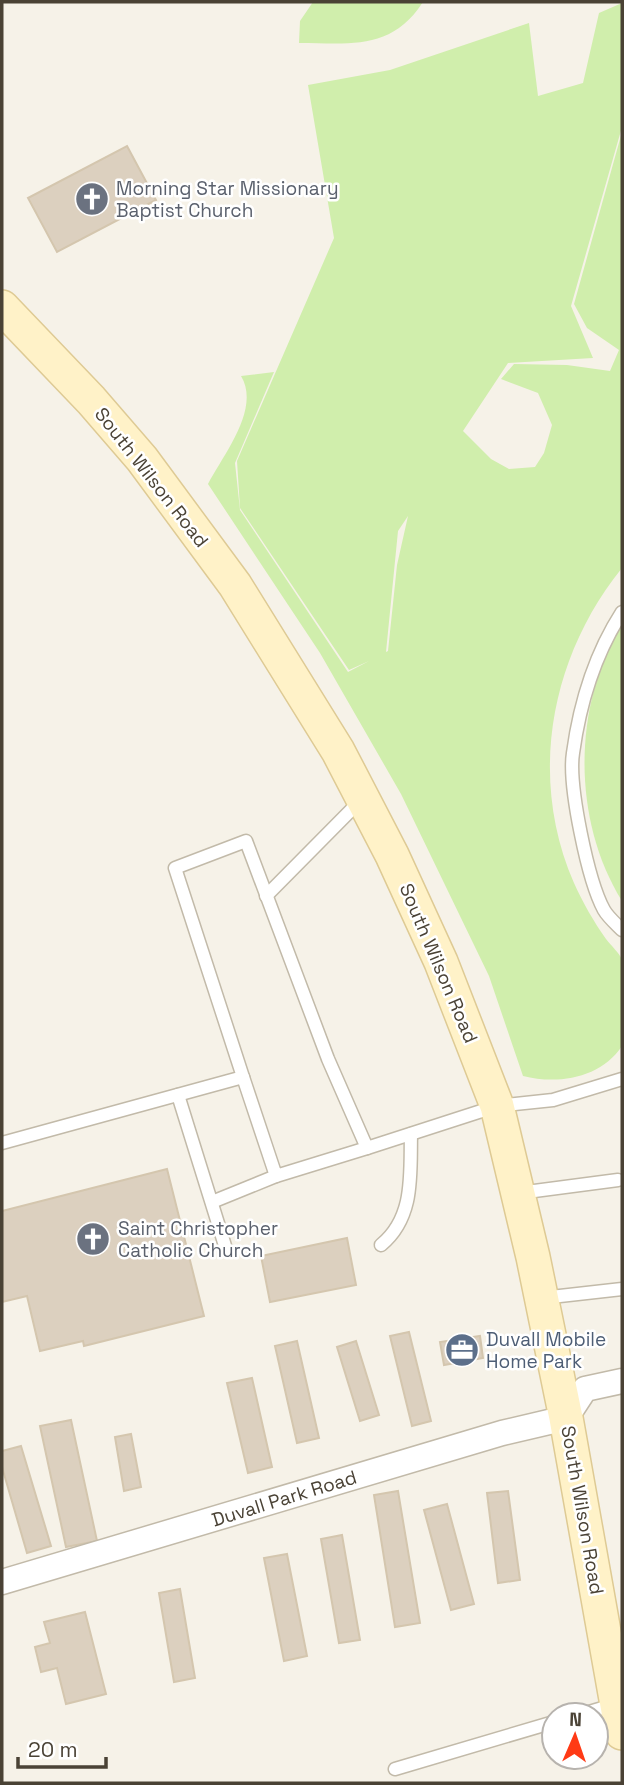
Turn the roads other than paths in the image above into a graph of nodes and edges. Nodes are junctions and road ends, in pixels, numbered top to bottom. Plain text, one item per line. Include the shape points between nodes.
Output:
1 (2, 309) edge
2 (622, 612) edge
3 (362, 798) junction
4 (266, 896) junction
5 (622, 930) edge
6 (243, 1077) junction
7 (622, 1079) edge
8 (178, 1095) junction
9 (497, 1106) junction
10 (411, 1133) junction
11 (2, 1143) edge
12 (367, 1148) junction
13 (276, 1176) junction
14 (618, 1180) dead end
15 (518, 1193) junction
16 (212, 1202) junction
17 (381, 1245) dead end
18 (226, 1249) dead end
19 (622, 1289) edge
20 (542, 1298) junction
21 (622, 1381) edge
22 (566, 1418) junction
23 (2, 1582) edge
24 (620, 1719) edge
25 (540, 1726) edge
26 (396, 1769) dead end

1 - 3 main road, South Wilson Road via 91,400 190,520 298,684
2 - 5 lane via 606,637 586,690 572,756 582,845 604,911
3 - 4 lane
3 - 9 main road, South Wilson Road via 441,962
4 - 6 lane via 246,841 175,868
4 - 12 lane
6 - 8 lane
6 - 13 lane
7 - 9 lane via 553,1100
8 - 11 lane
8 - 16 lane
9 - 10 lane
9 - 15 main road, South Wilson Road
10 - 12 lane
10 - 17 lane via 410,1187 404,1215 397,1232
12 - 13 lane
13 - 16 lane
14 - 15 lane
15 - 20 main road, South Wilson Road
16 - 18 lane
19 - 20 lane
20 - 22 main road, South Wilson Road
21 - 22 street via 585,1389
22 - 23 street, Duvall Park Road
22 - 24 main road, South Wilson Road
25 - 26 lane

